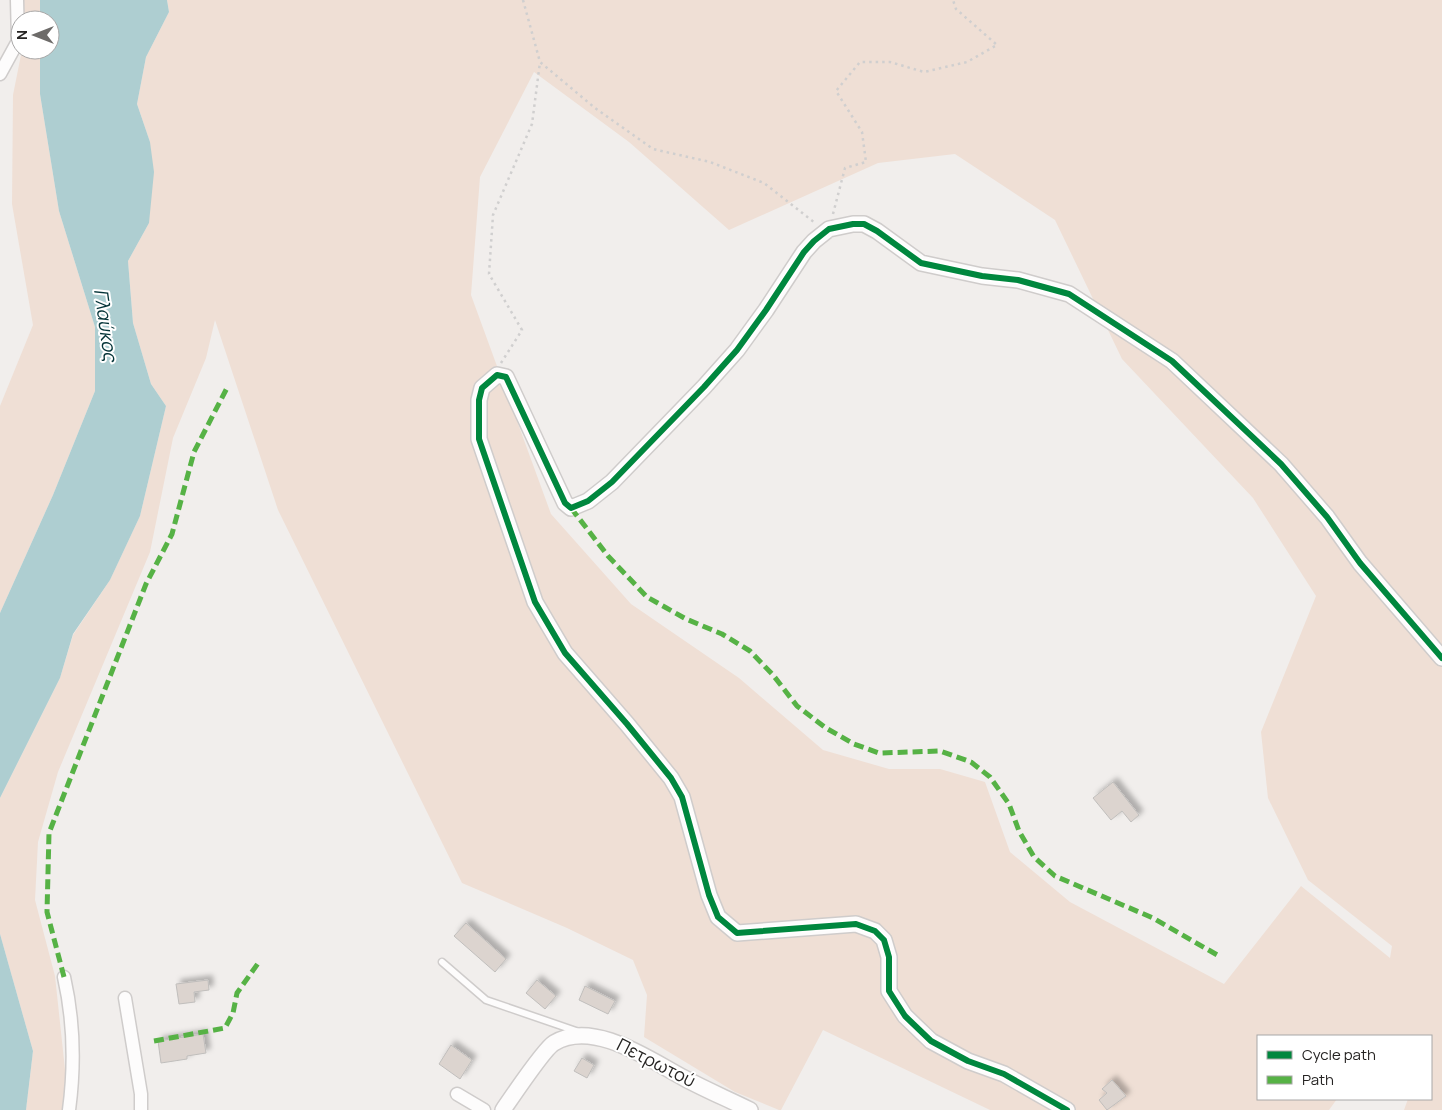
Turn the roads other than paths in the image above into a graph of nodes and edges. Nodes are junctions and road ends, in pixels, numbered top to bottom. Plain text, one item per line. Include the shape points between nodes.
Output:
1 (17, 0) edge
2 (0, 74) edge
3 (1442, 658) edge
4 (442, 962) dead end
5 (64, 977) dead end
6 (125, 998) dead end
7 (592, 1038) junction
8 (457, 1094) dead end
9 (68, 1110) edge
10 (140, 1110) edge
11 (484, 1110) edge
12 (503, 1110) edge
13 (750, 1110) edge
14 (1067, 1110) edge

1 - 2 street via 18,41
3 - 14 street via 1360,564 1327,517 1281,464 1172,361 1068,294 1018,280 921,263 864,224 829,229 804,252 737,350 612,482 581,505 571,508 565,503 506,377 497,374 490,378 482,388 479,400 479,439 535,602 565,653 671,778 682,797 718,917 737,933 856,924 875,931 884,940 889,957 889,991 905,1016 931,1041 961,1058 1004,1074
4 - 7 lane via 486,1000
5 - 9 street via 73,1042
6 - 10 street via 141,1094
7 - 12 street, Πετρωτού via 566,1037 552,1044
7 - 13 street, Πετρωτού via 608,1039 630,1048
8 - 11 street

